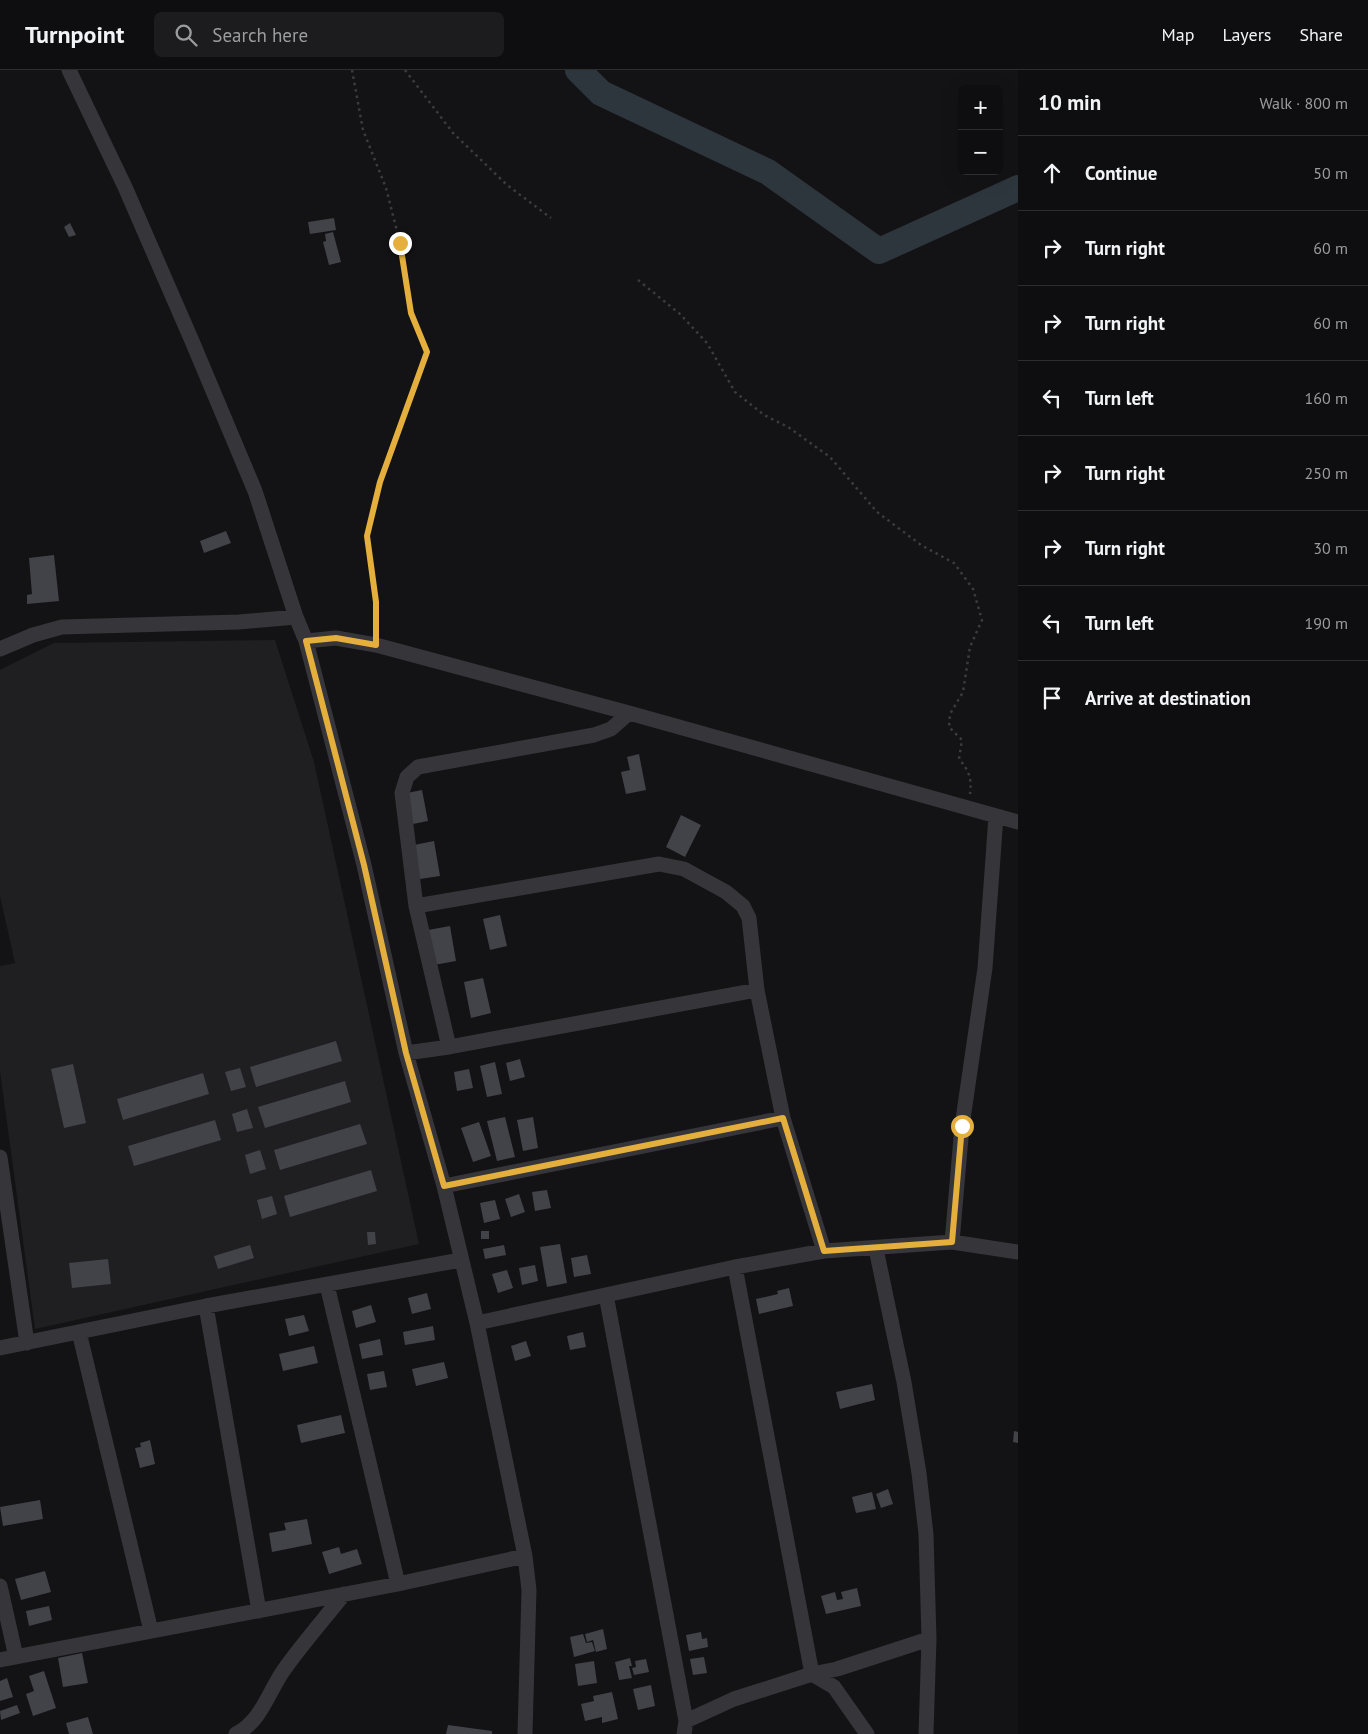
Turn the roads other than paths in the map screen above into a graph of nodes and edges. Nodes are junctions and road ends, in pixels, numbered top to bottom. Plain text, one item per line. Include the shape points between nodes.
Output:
1 (69, 70) edge
2 (296, 617) junction
3 (306, 641) junction
4 (0, 649) edge
5 (629, 713) junction
6 (996, 816) junction
7 (1018, 822) edge
8 (416, 906) junction
9 (757, 990) junction
10 (448, 1047) junction
11 (406, 1053) junction
12 (783, 1118) junction
13 (0, 1157) edge
14 (444, 1186) junction
15 (4, 1215) edge
16 (952, 1242) junction
17 (876, 1248) junction
18 (824, 1251) junction
19 (1018, 1252) edge
20 (461, 1260) junction
21 (735, 1267) junction
22 (327, 1285) junction
23 (606, 1295) junction
24 (206, 1306) junction
25 (477, 1323) junction
26 (79, 1332) junction
27 (27, 1343) junction
28 (0, 1348) edge
29 (526, 1556) junction
30 (398, 1584) junction
31 (0, 1586) edge
32 (344, 1594) junction
33 (259, 1611) junction
34 (151, 1631) junction
35 (929, 1639) junction
36 (16, 1657) junction
37 (0, 1660) edge
38 (812, 1674) junction
39 (685, 1728) edge
40 (236, 1734) edge
41 (525, 1734) edge
42 (867, 1734) edge
43 (926, 1734) edge

1 - 2 street via 125,187 255,490
2 - 3 street
2 - 4 street via 239,622 62,627
3 - 5 street via 336,638 376,645
3 - 11 street via 364,865
5 - 6 street
5 - 8 street via 611,729 594,735 418,767 406,778 402,793
6 - 7 street
6 - 16 street via 985,968 962,1126
8 - 9 street via 659,864 684,870 726,892 743,906 749,918
8 - 10 street
9 - 10 street
9 - 12 street
10 - 11 street
11 - 14 street
12 - 14 street
12 - 18 street
13 - 15 street
14 - 20 street
15 - 27 street
16 - 17 street
16 - 19 street
17 - 18 street
17 - 35 street via 904,1382 918,1473 926,1534
18 - 21 street
20 - 22 street
20 - 25 street
21 - 23 street
21 - 38 street
22 - 24 street
22 - 30 street
23 - 25 street
23 - 39 street
24 - 26 street
24 - 33 street
25 - 29 street
26 - 27 street
26 - 34 street
27 - 28 street
29 - 30 street
29 - 41 street via 529,1590
30 - 32 street
31 - 36 street
32 - 33 street
32 - 40 street via 284,1668 265,1705 246,1729
33 - 34 street
34 - 36 street
35 - 38 street
35 - 43 street
36 - 37 street
38 - 39 street via 734,1699
38 - 42 street via 834,1687

